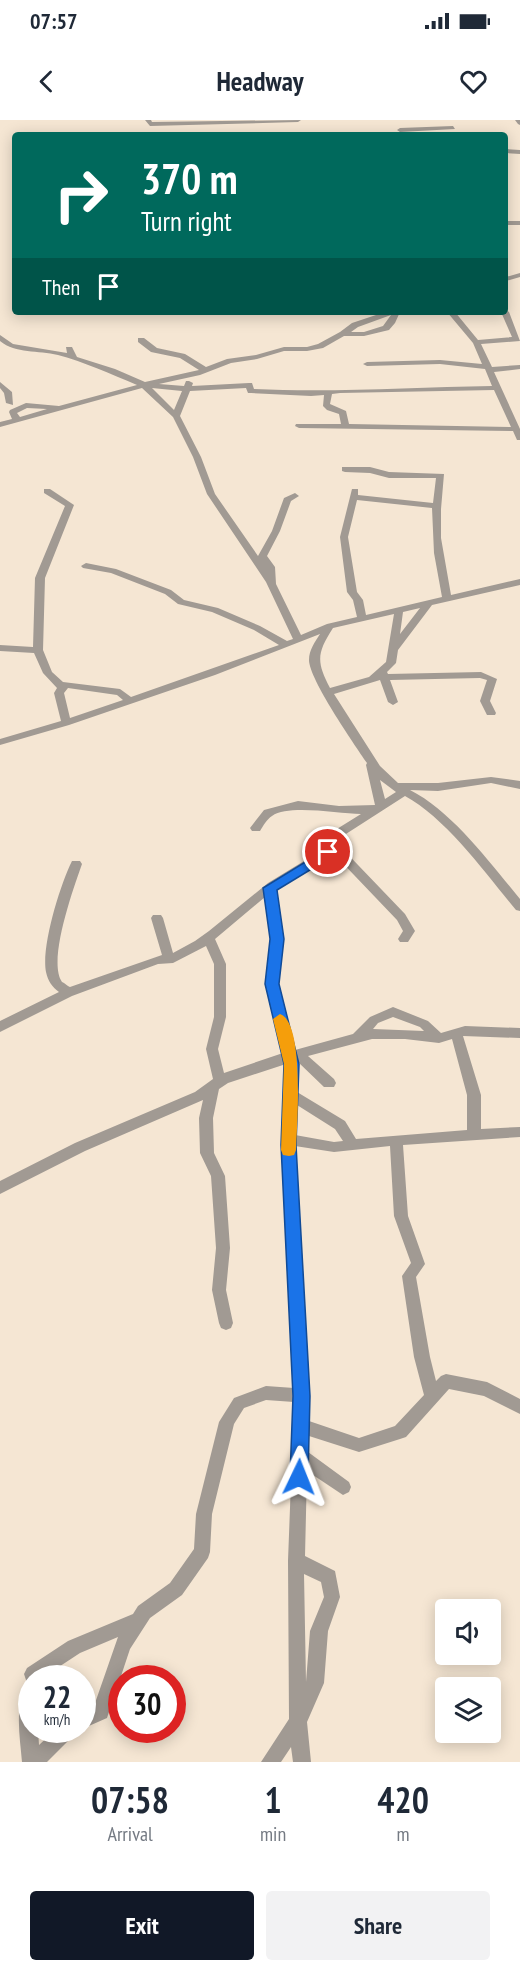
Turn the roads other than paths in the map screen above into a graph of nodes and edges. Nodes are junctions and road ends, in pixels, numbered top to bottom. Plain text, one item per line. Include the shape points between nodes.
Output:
1 (148, 120) edge
2 (298, 120) edge
3 (448, 120) edge
4 (453, 128) junction
5 (400, 130) dead end
6 (456, 132) edge
7 (385, 315) edge
8 (393, 315) edge
9 (454, 315) edge
10 (506, 315) edge
11 (343, 334) junction
12 (0, 337) edge
13 (518, 339) edge
14 (141, 340) dead end
15 (476, 342) junction
16 (367, 364) dead end
17 (520, 367) edge
18 (487, 368) junction
19 (205, 370) junction
20 (194, 374) junction
21 (0, 384) edge
22 (144, 385) junction
23 (497, 388) junction
24 (187, 389) junction
25 (328, 394) junction
26 (63, 409) junction
27 (13, 412) junction
28 (176, 416) junction
29 (0, 425) edge
30 (299, 426) dead end
31 (346, 427) junction
32 (514, 429) junction
33 (520, 438) edge
34 (345, 469) dead end
35 (47, 491) dead end
36 (295, 496) dead end
37 (435, 506) junction
38 (86, 566) dead end
39 (271, 582) junction
40 (520, 582) edge
41 (447, 600) junction
42 (429, 603) junction
43 (399, 610) junction
44 (362, 618) junction
45 (330, 626) junction
46 (298, 640) junction
47 (287, 645) junction
48 (0, 648) edge
49 (393, 650) junction
50 (38, 651) junction
51 (380, 675) junction
52 (63, 688) junction
53 (328, 692) junction
54 (127, 698) dead end
55 (393, 702) dead end
56 (491, 713) dead end
57 (65, 719) dead end
58 (0, 742) edge
59 (369, 758) junction
60 (520, 785) edge
61 (399, 788) junction
62 (378, 807) junction
63 (256, 828) dead end
64 (328, 840) junction
65 (76, 864) dead end
66 (270, 888) junction
67 (520, 907) edge
68 (157, 918) dead end
69 (208, 938) junction
70 (404, 939) dead end
71 (169, 960) junction
72 (69, 993) junction
73 (0, 1027) edge
74 (456, 1033) junction
75 (520, 1033) edge
76 (357, 1038) junction
77 (438, 1038) junction
78 (294, 1055) junction
79 (218, 1083) junction
80 (329, 1083) dead end
81 (290, 1094) junction
82 (520, 1132) edge
83 (474, 1135) junction
84 (288, 1139) junction
85 (396, 1140) junction
86 (352, 1144) junction
87 (0, 1188) edge
88 (225, 1323) dead end
89 (302, 1396) junction
90 (432, 1398) junction
91 (520, 1407) edge
92 (301, 1426) junction
93 (300, 1456) junction
94 (343, 1487) dead end
95 (296, 1561) junction
96 (139, 1620) junction
97 (47, 1665) edge
98 (96, 1714) edge
99 (298, 1722) junction
100 (31, 1743) edge
101 (53, 1743) edge
102 (33, 1762) edge
103 (270, 1762) edge
104 (302, 1762) edge

1 - 2 street via 150,124
3 - 4 street
4 - 5 street
4 - 6 street
7 - 11 street via 355,325
8 - 11 street via 386,328
9 - 15 street
10 - 13 street
11 - 19 street via 320,346 284,348
12 - 22 street via 11,346 71,353
13 - 15 street
14 - 19 street via 154,350 182,356
15 - 18 street
16 - 18 street via 440,362
17 - 18 street
18 - 23 street
19 - 20 street
20 - 22 street
20 - 24 street
21 - 27 street via 8,392
22 - 24 street
22 - 26 street
22 - 28 street
23 - 25 street
23 - 32 street
24 - 25 street via 249,385 251,391
24 - 28 street
25 - 31 street via 326,404 343,413
26 - 27 street
26 - 27 street via 26,405
27 - 29 street
28 - 39 street via 211,494
30 - 31 street
31 - 32 street
32 - 33 street
34 - 37 street via 441,476
35 - 50 street via 70,505 40,579
36 - 39 street via 287,500 262,556 270,567
37 - 41 street via 435,546
37 - 44 street via 355,494 344,537 352,592
38 - 47 street via 124,575 168,592 181,602 215,610
39 - 46 street
40 - 41 street
41 - 42 street
42 - 43 street
42 - 49 street
43 - 44 street
43 - 49 street
44 - 45 street
45 - 46 street
45 - 53 street via 318,646 314,664
46 - 47 street
47 - 58 street
48 - 50 street
49 - 51 street via 391,663
50 - 52 street via 48,673
51 - 53 street
51 - 55 street
51 - 56 street via 480,675 492,679 485,701
52 - 54 street via 100,688 120,692
52 - 57 street via 59,693
53 - 59 street
59 - 61 street
59 - 62 street
60 - 61 street via 490,780
61 - 62 street
61 - 67 street via 426,804 465,842
62 - 63 street via 339,810 298,805 268,813
62 - 64 street
64 - 66 street via 328,852
64 - 70 street via 401,917 409,931
65 - 72 street via 54,936 52,964 56,983
66 - 69 street
66 - 78 street via 277,939 272,984
68 - 71 street
69 - 71 street
69 - 79 street via 219,964 220,1017 212,1049
71 - 72 street via 157,960
72 - 73 street
74 - 75 street
74 - 77 street
74 - 83 street via 474,1095
76 - 77 street via 405,1034
76 - 77 street via 374,1020 393,1012 424,1024
76 - 78 street
78 - 79 street
78 - 80 street
78 - 81 street
79 - 87 street via 200,1096 80,1147
79 - 88 street via 206,1118 207,1153 218,1176 223,1248 219,1290
81 - 84 street
81 - 86 street via 340,1125
82 - 83 street
83 - 85 street
84 - 86 street via 334,1146
84 - 89 street
85 - 86 street
85 - 90 street via 401,1216 418,1264 409,1276
89 - 92 street
89 - 96 street via 266,1393 239,1403 227,1422 204,1514 202,1552 176,1589
90 - 91 street via 446,1381 487,1389
90 - 92 street via 400,1432 359,1445
92 - 93 street
93 - 94 street
93 - 95 street
95 - 99 street
95 - 99 street via 329,1577 332,1598 319,1631 315,1683
96 - 97 street via 74,1647
96 - 98 street via 123,1645 101,1712
99 - 103 street
99 - 104 street
100 - 102 street
101 - 102 street

